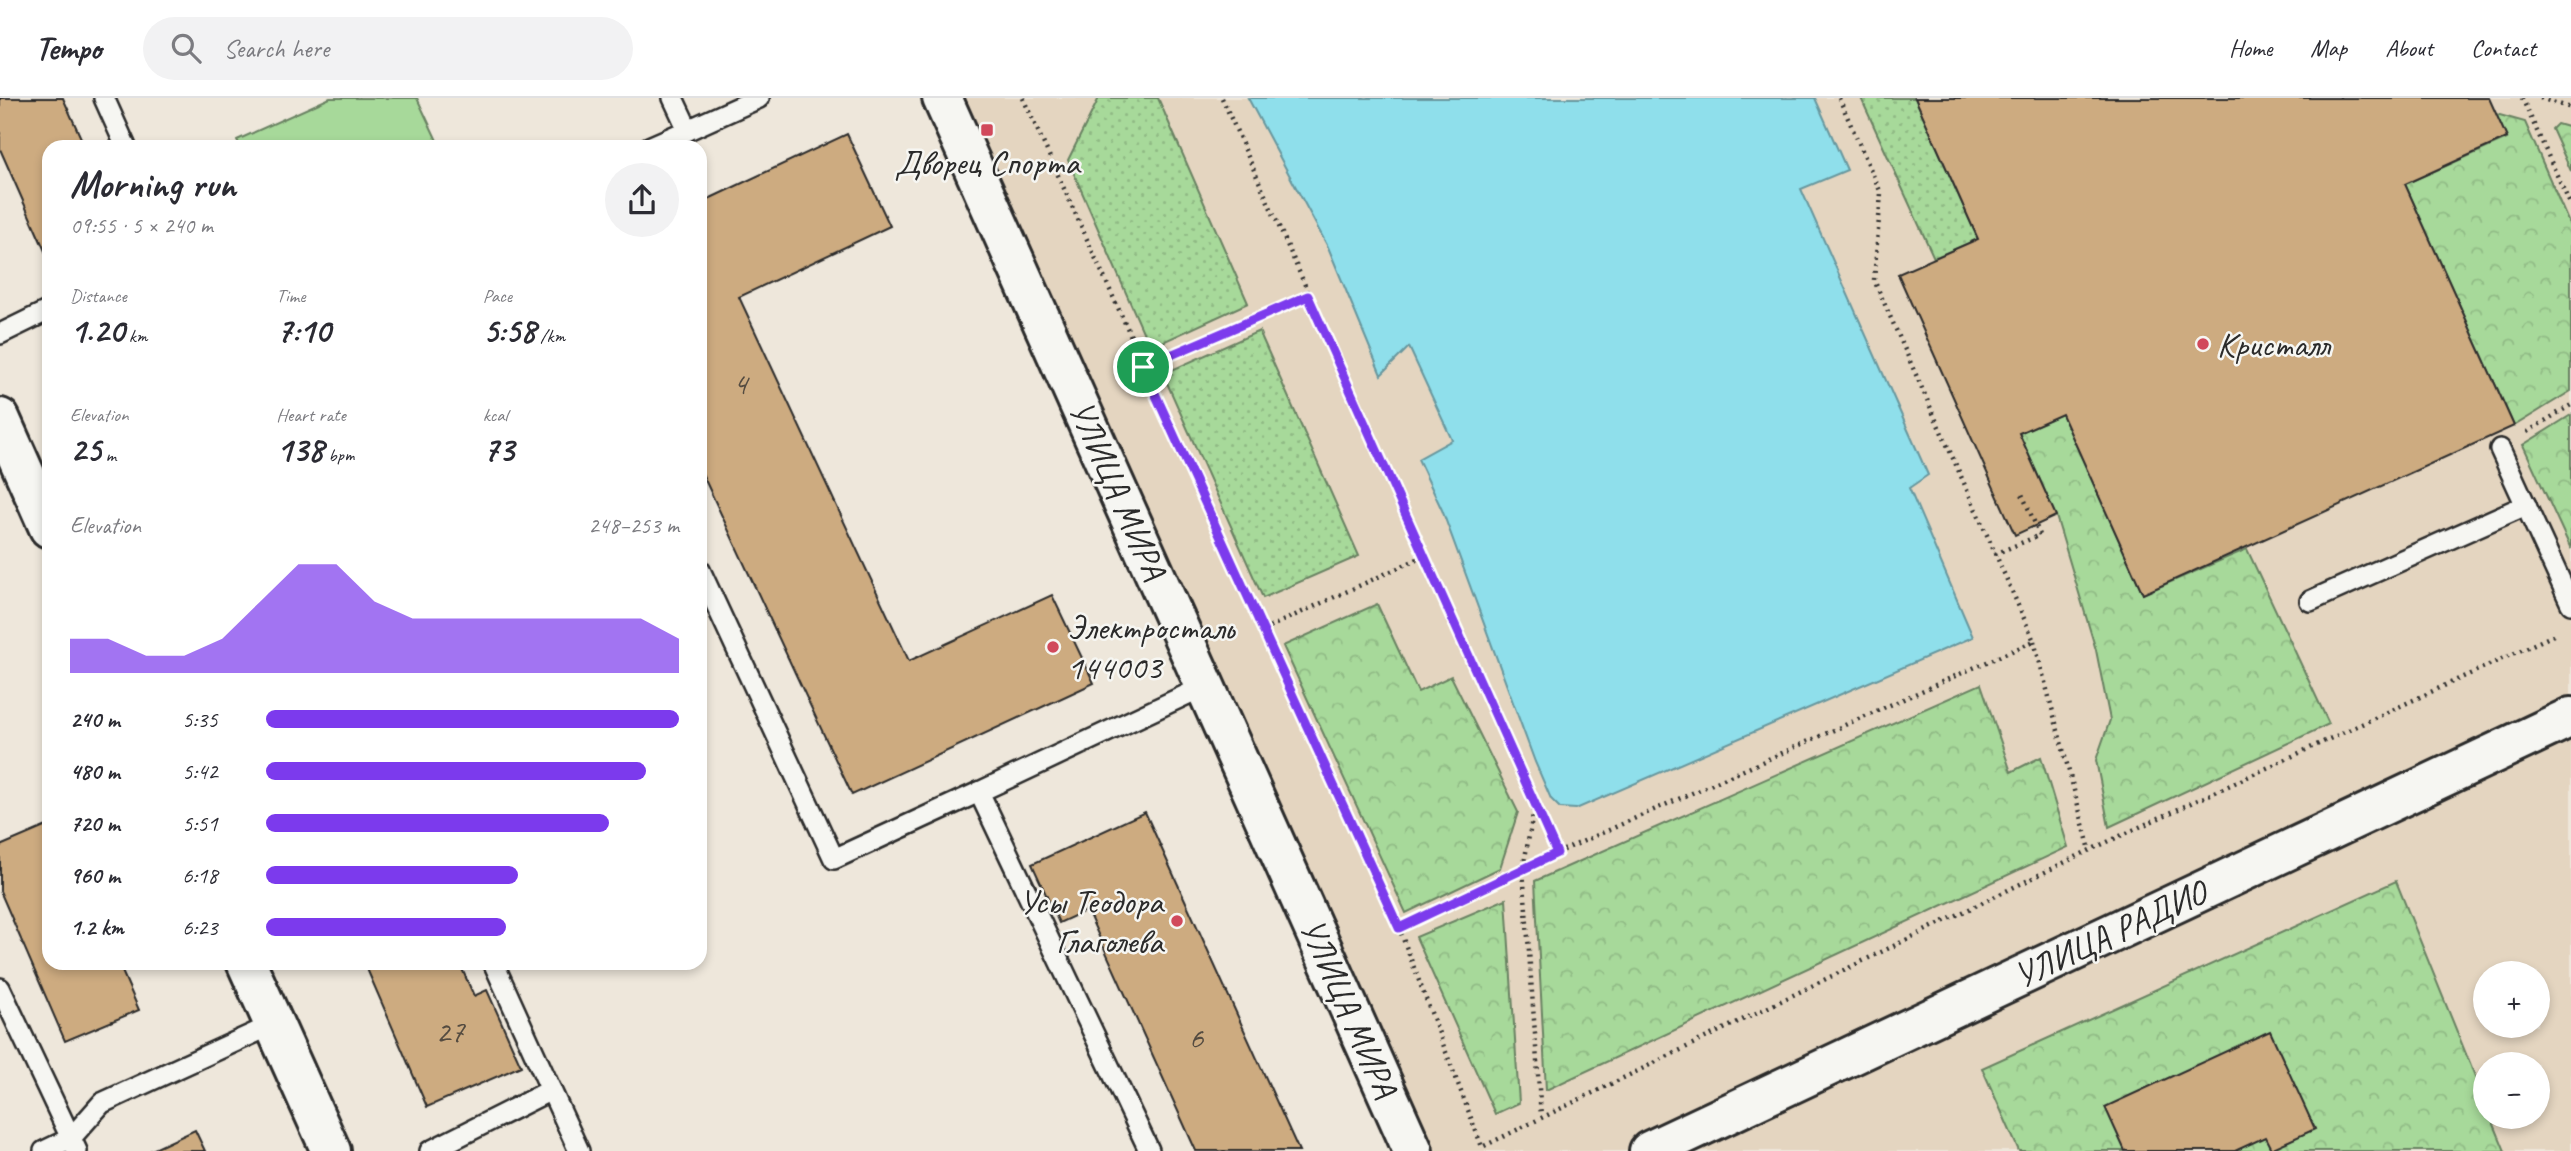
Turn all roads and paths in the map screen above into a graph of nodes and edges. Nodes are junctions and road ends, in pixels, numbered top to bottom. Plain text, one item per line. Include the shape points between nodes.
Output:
1 (104, 98) edge
2 (673, 98) edge
3 (759, 98) edge
4 (942, 98) edge
5 (1023, 98) edge
6 (1222, 98) edge
7 (1839, 98) edge
8 (2522, 98) edge
9 (2540, 98) edge
10 (2571, 108) edge
11 (688, 130) junction
12 (123, 140) edge
13 (665, 140) edge
14 (2571, 206) edge
15 (1308, 296) junction
16 (42, 313) edge
17 (0, 334) edge
18 (1143, 367) junction
19 (2571, 405) edge
20 (0, 418) edge
21 (2500, 449) joint
22 (2022, 494) dead end
23 (2526, 505) junction
24 (42, 512) edge
25 (1995, 554) junction
26 (1426, 555) junction
27 (707, 585) edge
28 (2310, 601) dead end
29 (2571, 604) edge
30 (2571, 626) edge
31 (1263, 630) junction
32 (2034, 641) junction
33 (1205, 686) junction
34 (2571, 716) edge
35 (979, 792) junction
36 (1535, 802) junction
37 (2090, 850) junction
38 (1557, 853) junction
39 (1523, 869) junction
40 (1399, 928) junction
41 (250, 970) edge
42 (497, 970) edge
43 (0, 988) edge
44 (274, 1024) junction
45 (551, 1090) junction
46 (1541, 1116) junction
47 (74, 1145) edge
48 (44, 1151) edge
49 (331, 1151) edge
50 (430, 1151) edge
51 (579, 1151) edge
52 (1147, 1151) edge
53 (1413, 1151) edge
54 (1649, 1151) edge

1 - 12 lane
2 - 11 lane
3 - 11 lane
4 - 33 main road, УЛИЦА МИРА
5 - 18 path
6 - 15 path
7 - 25 path via 1881,192 1874,280
8 - 14 path
9 - 10 path
11 - 13 lane
15 - 18 path
15 - 26 path
16 - 17 lane
18 - 31 path
19 - 21 path
20 - 24 main road
21 - 23 lane
22 - 25 path via 2040,535
23 - 28 lane
23 - 29 lane
25 - 32 path
26 - 31 path
26 - 36 path
27 - 35 lane via 834,859
30 - 37 path
31 - 40 path
32 - 37 path
32 - 38 path
33 - 35 lane
33 - 53 main road, УЛИЦА МИРА
34 - 54 main road, УЛИЦА РАДИО
35 - 52 lane
36 - 38 path
36 - 39 path
37 - 46 path
38 - 39 path
39 - 40 path
39 - 46 path
40 - 46 path via 1482,1147
41 - 44 main road
42 - 45 lane
43 - 47 lane
44 - 47 lane via 102,1103
44 - 49 main road
45 - 50 lane
45 - 51 lane
47 - 48 lane

